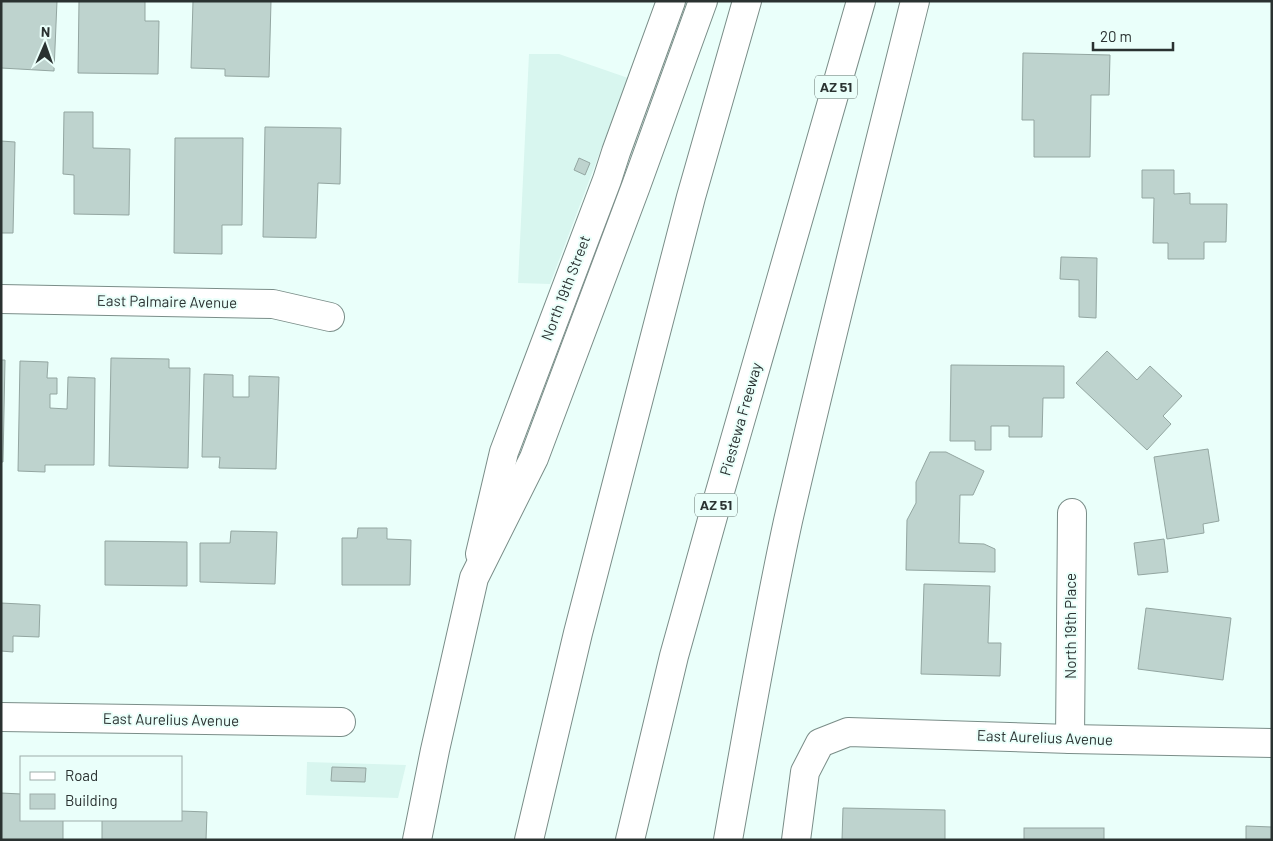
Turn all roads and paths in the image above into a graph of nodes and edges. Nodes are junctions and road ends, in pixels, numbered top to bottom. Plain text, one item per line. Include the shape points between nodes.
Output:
1 (671, 1) edge
2 (703, 1) edge
3 (747, 1) edge
4 (861, 1) edge
5 (915, 1) edge
6 (1, 299) edge
7 (330, 317) dead end
8 (1072, 513) dead end
9 (474, 578) junction
10 (1, 717) edge
11 (341, 722) dead end
12 (1070, 739) junction
13 (1272, 743) edge
14 (417, 840) edge
15 (529, 840) edge
16 (630, 840) edge
17 (728, 840) edge
18 (796, 840) edge

1 - 9 main road, North 19th Street via 608,180 504,452
2 - 9 main road via 534,458
3 - 15 main road via 689,206 578,633
4 - 16 main road, Piestewa Freeway / AZ 51 via 682,627
5 - 17 main road via 788,522
6 - 7 main road, East Palmaire Avenue via 272,304
8 - 12 main road, North 19th Place
9 - 14 main road
10 - 11 main road, East Aurelius Avenue
12 - 13 main road, East Aurelius Avenue
12 - 18 main road, East Aurelius Avenue via 848,732 820,743 805,772

